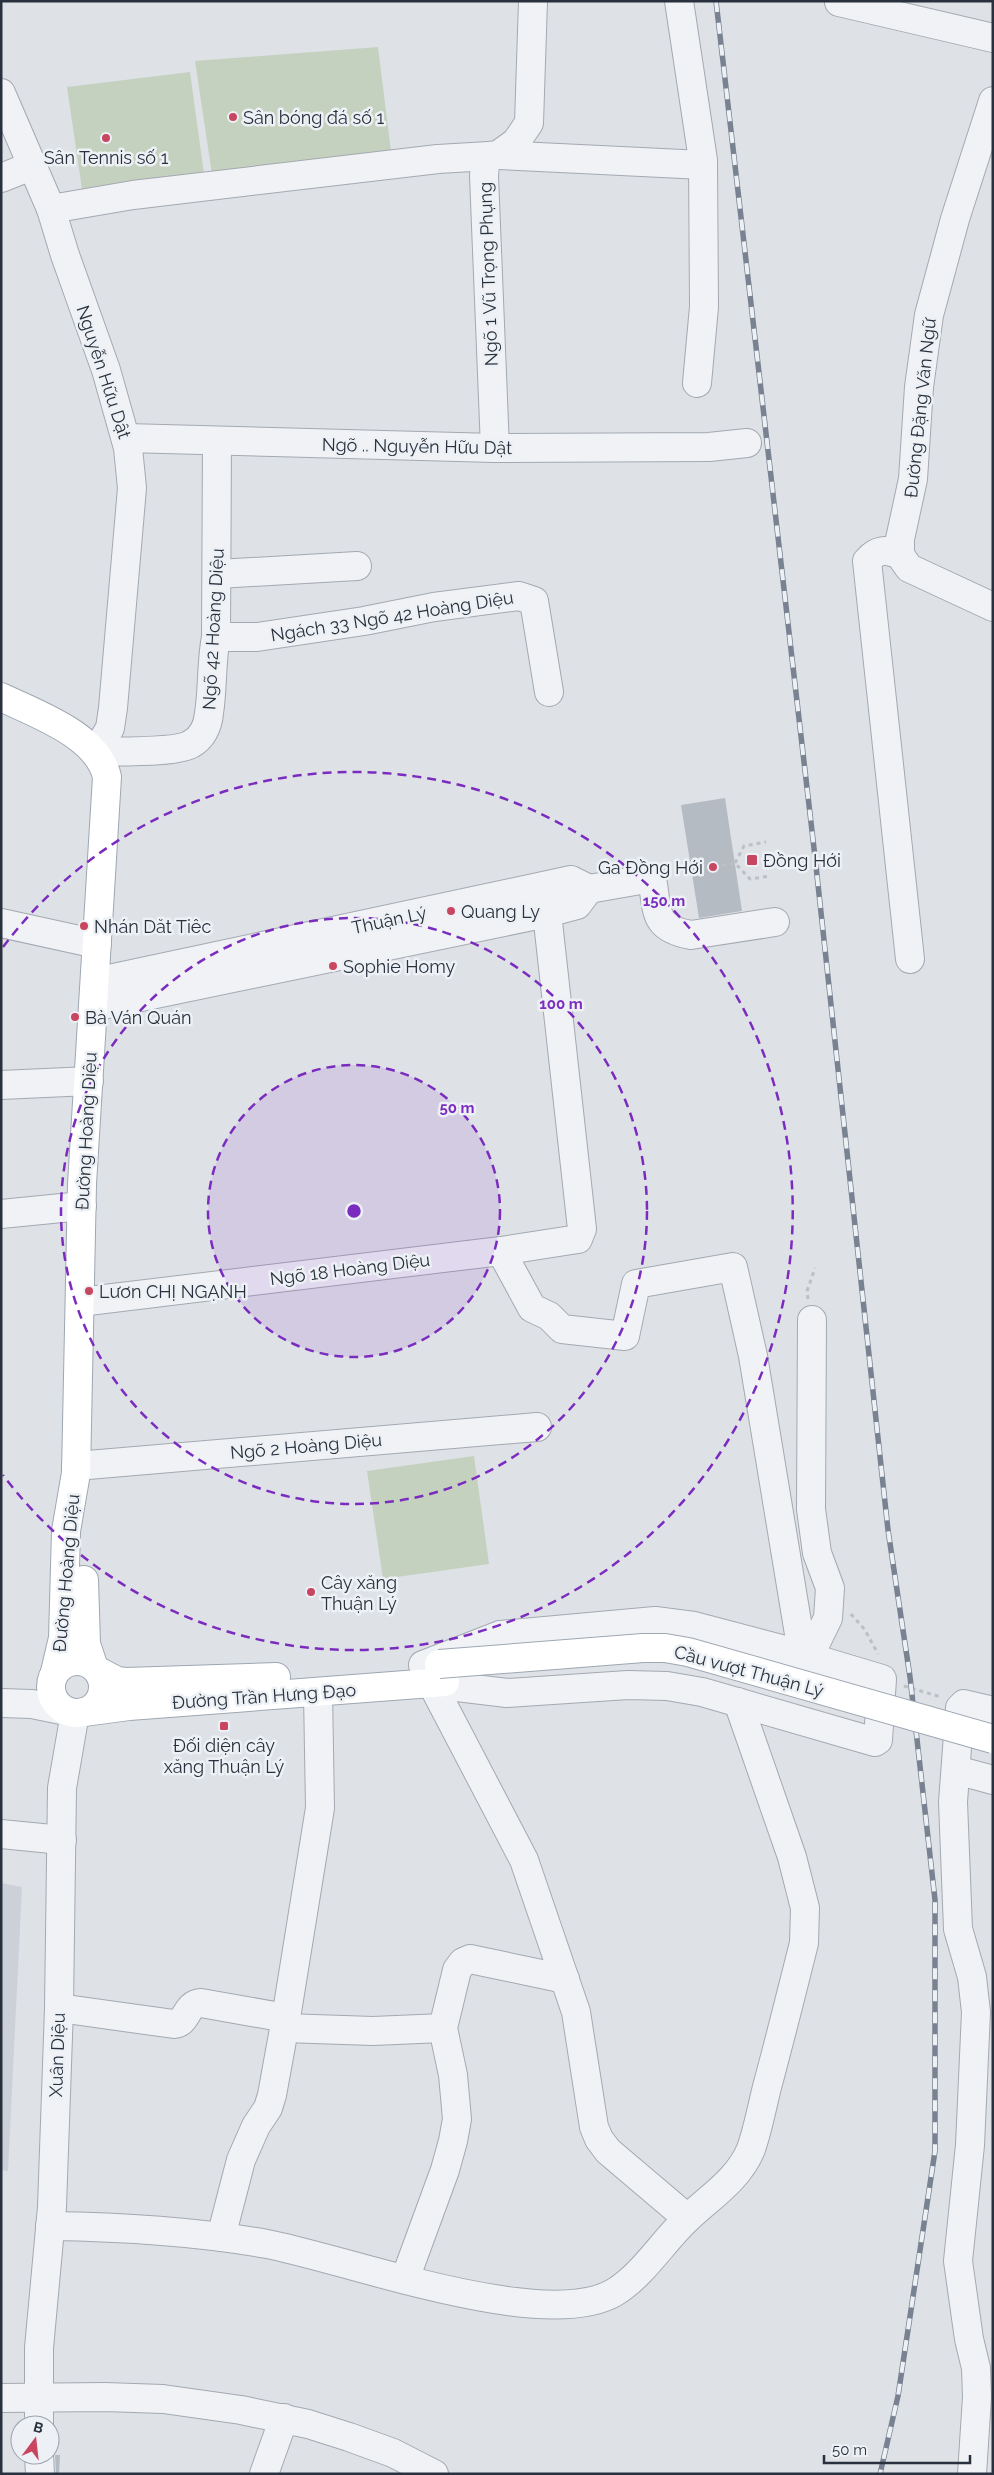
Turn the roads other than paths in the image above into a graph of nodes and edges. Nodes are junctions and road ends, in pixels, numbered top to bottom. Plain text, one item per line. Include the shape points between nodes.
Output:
1 (533, 1) edge
2 (679, 1) edge
3 (839, 2) edge
4 (993, 38) edge
5 (1, 93) edge
6 (993, 101) edge
7 (494, 156) junction
8 (34, 165) junction
9 (703, 166) junction
10 (1, 178) edge
11 (51, 209) junction
12 (697, 384) dead end
13 (126, 438) junction
14 (218, 441) junction
15 (746, 443) dead end
16 (495, 448) junction
17 (900, 555) junction
18 (357, 566) dead end
19 (218, 574) junction
20 (993, 607) edge
21 (216, 637) junction
22 (549, 692) dead end
23 (1, 697) edge
24 (96, 752) junction
25 (589, 890) junction
26 (547, 913) junction
27 (775, 922) dead end
28 (1, 923) edge
29 (98, 944) junction
30 (910, 959) dead end
31 (94, 994) junction
32 (89, 1080) junction
33 (1, 1085) edge
34 (82, 1206) junction
35 (1, 1214) edge
36 (502, 1251) junction
37 (80, 1302) junction
38 (812, 1320) road end
39 (537, 1427) dead end
40 (76, 1469) junction
41 (803, 1655) junction
42 (96, 1668) junction
43 (435, 1674) junction
44 (53, 1676) junction
45 (318, 1693) junction
46 (1, 1702) edge
47 (738, 1702) junction
48 (993, 1711) edge
49 (75, 1712) junction
50 (993, 1739) edge
51 (993, 1757) edge
52 (956, 1770) junction
53 (993, 1780) edge
54 (1, 1834) edge
55 (62, 1840) junction
56 (565, 1979) junction
57 (59, 2008) junction
58 (285, 2023) junction
59 (443, 2028) junction
60 (984, 2060) edge
61 (686, 2218) junction
62 (50, 2226) junction
63 (221, 2236) junction
64 (405, 2280) junction
65 (983, 2349) edge
66 (1, 2398) edge
67 (38, 2398) junction
68 (38, 2415) edge
69 (284, 2418) junction
70 (264, 2474) edge
71 (434, 2474) edge
72 (972, 2474) edge

1 - 7 street, Ngõ 1 Vũ Trọng Phụng via 529,124 516,142
2 - 9 street
3 - 4 street
5 - 8 street, Nguyễn Hữu Dật
6 - 17 street, Đường Đặng Văn Ngữ via 929,314 919,387 913,479 900,539
7 - 9 street
7 - 11 street via 438,158 173,190
7 - 16 street, Ngõ 1 Vũ Trọng Phụng via 485,164 484,176
8 - 10 street
8 - 11 street, Nguyễn Hữu Dật
9 - 12 street via 704,307
11 - 13 street, Nguyễn Hữu Dật
13 - 14 street, Ngõ .. Nguyễn Hữu Dật
13 - 24 street, Nguyễn Hữu Dật via 132,488 113,708 110,728
14 - 16 street, Ngõ .. Nguyễn Hữu Dật
14 - 19 street, Ngõ 42 Hoàng Diệu
15 - 16 street, Ngõ .. Nguyễn Hữu Dật via 709,447
17 - 20 street via 909,568
17 - 30 street via 881,550 867,562
18 - 19 street
19 - 21 street, Ngõ 42 Hoàng Diệu
21 - 22 street, Ngách 33 Ngõ 42 Hoàng Diệu via 257,637 520,596 534,601
21 - 24 street, Ngõ 42 Hoàng Diệu via 205,731 190,745 176,748
23 - 24 main road via 50,720
24 - 29 main road, Đường Hoàng Diệu via 105,767 106,777
25 - 26 street, Thuận Lý via 577,905
25 - 27 street via 652,878 660,922 673,931 691,935
25 - 31 street, Thuận Lý via 571,880
26 - 31 street, Thuận Lý
26 - 36 street, Ngõ 18 Hoàng Diệu via 582,1229 578,1239
28 - 29 street
29 - 31 main road, Đường Hoàng Diệu
31 - 32 main road, Đường Hoàng Diệu
32 - 33 street
32 - 34 main road, Đường Hoàng Diệu
34 - 35 street
34 - 37 main road, Đường Hoàng Diệu
36 - 37 street, Ngõ 18 Hoàng Diệu
36 - 41 street via 532,1308 549,1316 562,1329 624,1336 636,1284 733,1267 753,1356
37 - 40 main road, Đường Hoàng Diệu
38 - 41 street via 811,1509 817,1553 830,1588 828,1618
39 - 40 street, Ngõ 2 Hoàng Diệu
40 - 42 main road, Đường Hoàng Diệu via 84,1532 86,1644
40 - 44 main road, Đường Hoàng Diệu via 66,1531 63,1638
41 - 43 street via 694,1626 655,1621 500,1635
41 - 47 street via 882,1680 878,1740 875,1742
42 - 43 main road via 116,1680 137,1683
42 - 44 main road via 77,1660 61,1665
42 - 49 main road via 104,1687 102,1695 92,1708
43 - 45 main road, Đường Trần Hưng Đạo
43 - 47 street via 506,1693 628,1685 667,1686
43 - 50 main road, Cầu vượt Thuận Lý, bridge via 665,1648
43 - 51 main road via 661,1664
43 - 56 street via 524,1860
44 - 46 street via 30,1694
44 - 49 main road via 53,1698
45 - 49 main road, Đường Trần Hưng Đạo
45 - 58 street via 320,1808
46 - 49 street
47 - 61 street via 792,1857 805,1908 804,1942 750,2151 726,2185
48 - 52 street via 964,1704 958,1715
49 - 55 street, Xuân Diệu via 62,1788
52 - 53 street
52 - 60 street via 953,1802 958,1929 972,1977
54 - 55 street
55 - 57 street, Xuân Diệu
56 - 59 street via 470,1959 457,1970
56 - 61 street via 581,2032 594,2127 599,2139 608,2151
57 - 58 street via 179,2024 189,2008 200,2003
57 - 62 street, Xuân Diệu
58 - 59 street via 361,2031
58 - 63 street via 272,2095 240,2160
59 - 64 street via 453,2076 457,2118 454,2141
60 - 65 street via 970,2145 958,2261
61 - 64 street via 640,2270 614,2292 590,2301 538,2305
62 - 63 street via 123,2227
62 - 67 street, Xuân Diệu
63 - 64 street via 270,2245
65 - 72 street via 976,2368
66 - 67 street
67 - 68 street, Xuân Diệu
67 - 69 street via 163,2399
69 - 70 street
69 - 71 street via 375,2446

